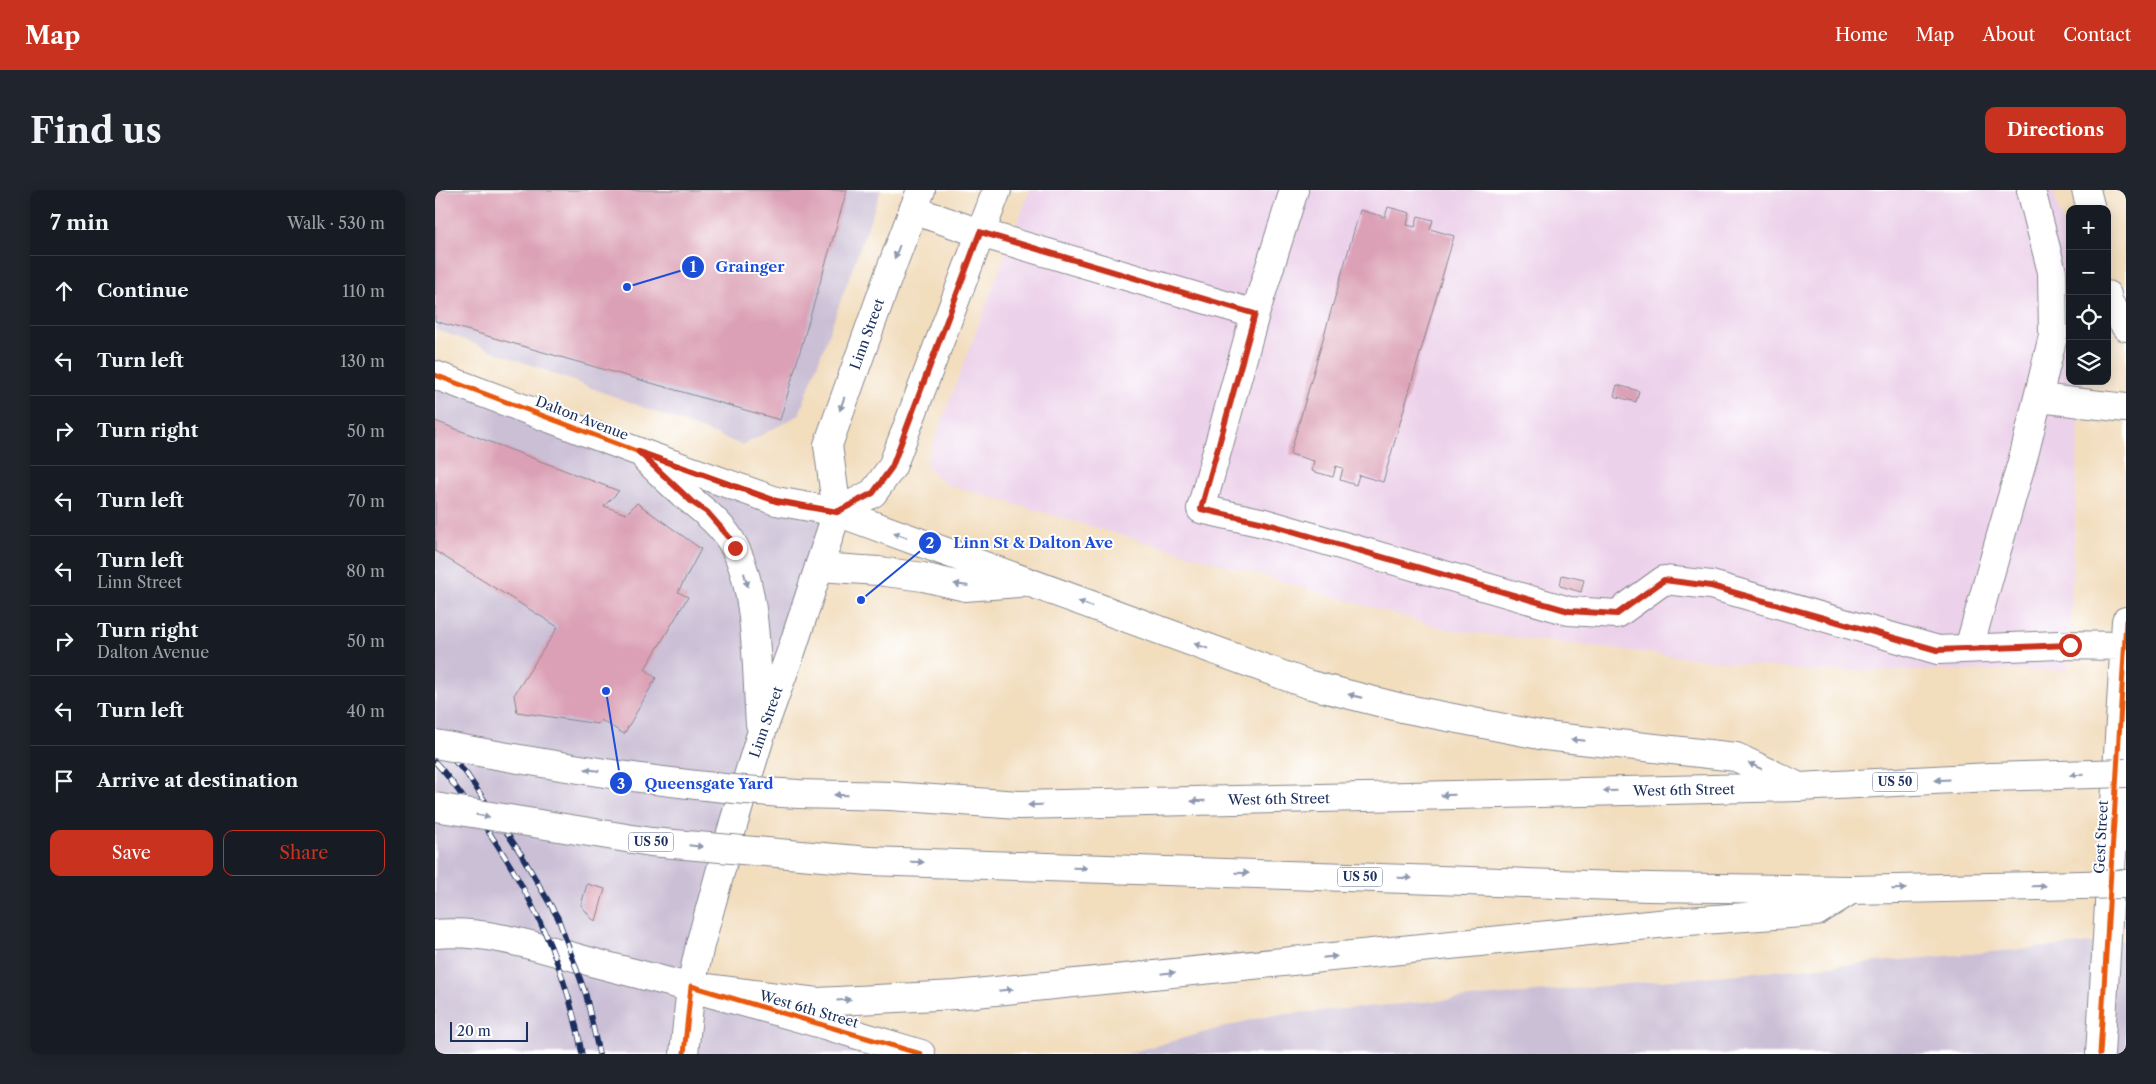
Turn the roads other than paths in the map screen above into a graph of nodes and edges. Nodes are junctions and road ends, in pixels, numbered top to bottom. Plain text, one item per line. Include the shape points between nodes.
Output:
1 (997, 190) edge
2 (1294, 190) edge
3 (2031, 190) edge
4 (2086, 190) edge
5 (917, 200) edge
6 (2090, 205) edge
7 (980, 232) junction
8 (2111, 306) edge
9 (1255, 314) junction
10 (2126, 327) edge
11 (435, 374) edge
12 (2039, 398) junction
13 (2126, 408) edge
14 (639, 452) junction
15 (837, 512) junction
16 (819, 567) junction
17 (1027, 583) junction
18 (2125, 634) edge
19 (1969, 648) junction
20 (761, 734) junction
21 (435, 744) edge
22 (2126, 773) edge
23 (1799, 787) junction
24 (435, 807) edge
25 (2119, 836) edge
26 (2126, 884) edge
27 (1851, 890) junction
28 (435, 934) edge
29 (691, 986) junction
30 (684, 1054) edge
31 (921, 1054) edge
32 (2100, 1054) edge

1 - 7 main road
2 - 9 main road
3 - 12 main road via 2052,272 2053,336
4 - 6 main road
5 - 7 main road
5 -> 15 main road, Linn Street via 828,444
7 - 9 main road
7 - 15 main road via 892,467 873,493
8 - 10 main road
9 - 19 main road via 1201,509 1264,523 1569,611 1617,614 1664,580 1711,586 1937,650
11 - 14 main road, Dalton Avenue
12 - 13 main road
12 - 19 main road
14 - 15 main road, Dalton Avenue via 776,501
14 -> 20 main road via 707,512 735,548 748,586 751,607
15 - 16 main road, Linn Street
17 -> 15 main road, Dalton Avenue
17 -> 16 main road via 965,587 923,577
16 - 20 main road, Linn Street
23 -> 17 main road, Dalton Avenue via 1736,757 1545,736 1402,708 1307,684
18 - 19 main road via 2064,645
18 - 25 main road, Gest Street
20 - 29 main road, Linn Street
23 -> 21 main road, West 6th Street / US 50, bridge via 1019,805 890,796 798,794 686,783
22 -> 23 main road, West 6th Street / US 50, bridge
24 -> 27 main road, US 50, bridge via 651,842 869,861
25 - 32 main road, Gest Street
27 -> 26 main road, US 50, bridge
29 -> 27 main road via 817,1002 956,995 1688,921 1816,912
28 - 29 main road via 484,935
29 - 30 main road, Linn Street
29 - 31 main road, West 6th Street

